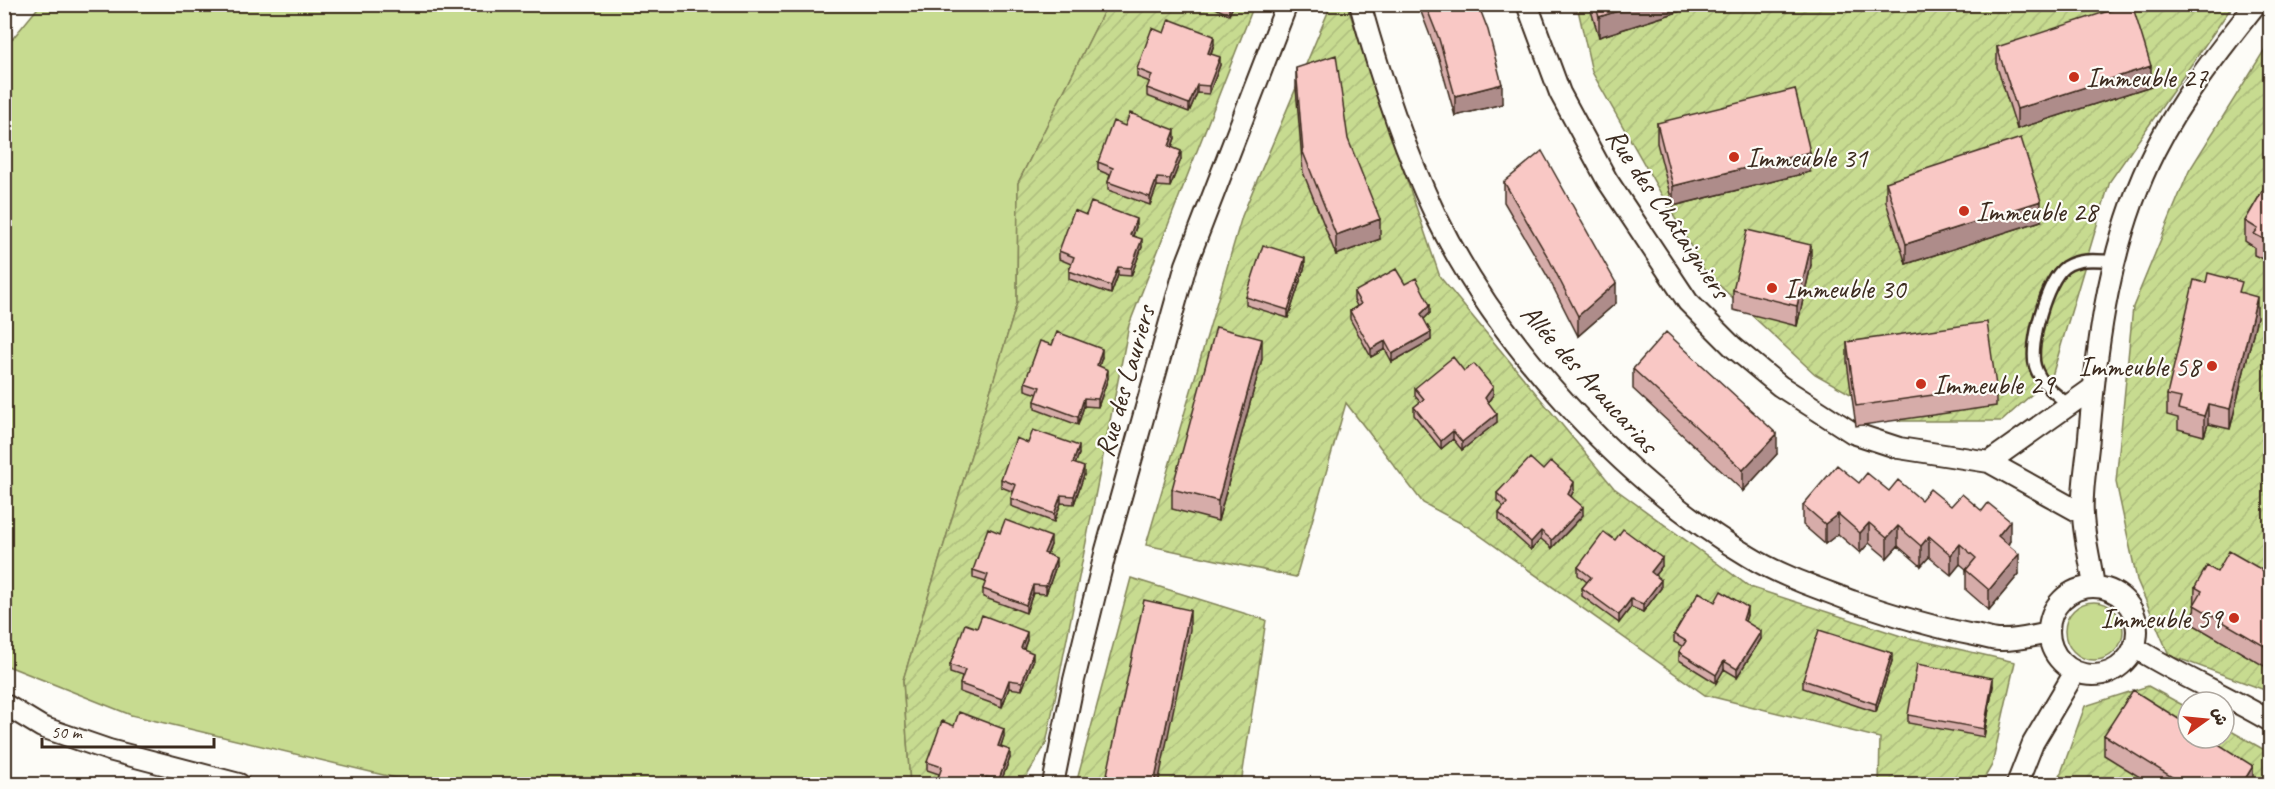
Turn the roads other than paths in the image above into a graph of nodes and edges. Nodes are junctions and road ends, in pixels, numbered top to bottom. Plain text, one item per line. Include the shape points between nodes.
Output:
1 (1287, 4) edge
2 (1360, 4) edge
3 (1527, 4) edge
4 (2256, 4) edge
5 (2115, 261) junction
6 (2093, 388) junction
7 (2068, 404) junction
8 (1989, 462) junction
9 (2083, 514) junction
10 (2094, 587) junction
11 (2049, 633) junction
12 (2134, 647) junction
13 (2075, 672) junction
14 (4, 704) edge
15 (2271, 721) edge
16 (2025, 782) edge
17 (239, 784) edge
18 (1053, 784) edge

1 - 18 street, Rue des Lauriers via 1186,265 1104,561
2 - 11 street, Allée des Araucarias via 1406,145 1458,255 1531,362 1590,430 1628,466 1699,524 1752,558 1821,589 1909,621 1998,640
3 - 8 street, Rue des Châtaigniers via 1560,93 1607,180 1688,302 1732,347 1771,379 1852,433 1899,448
4 - 5 street via 2206,67 2170,123 2142,181
5 - 6 street
5 - 7 lane via 2083,260 2067,266 2047,294 2033,355 2048,388
6 - 7 street
6 - 9 street
7 - 8 street
8 - 9 street
9 - 10 street
10 - 11 street via 2080,588 2061,600 2050,619
10 - 12 street via 2109,590 2128,603 2137,624
11 - 13 street via 2054,652
12 - 13 street via 2114,671 2099,675
12 - 15 street
13 - 16 street via 2033,743
14 - 17 street via 42,726 98,746

